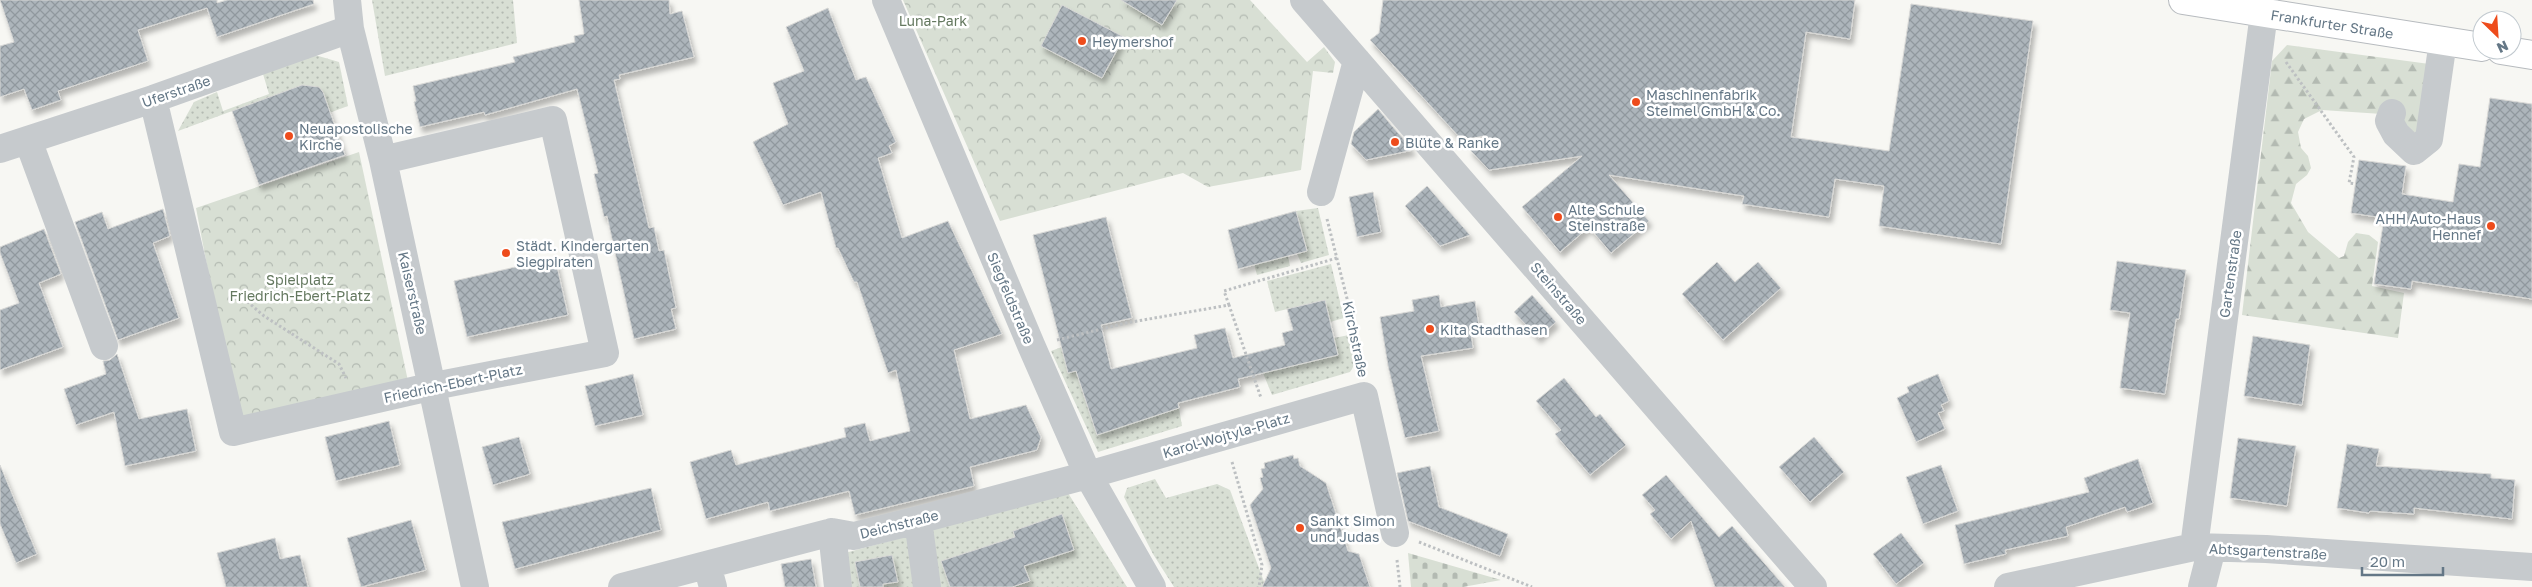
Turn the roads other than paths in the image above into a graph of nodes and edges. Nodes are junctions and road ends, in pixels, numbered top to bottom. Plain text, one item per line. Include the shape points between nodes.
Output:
1 (346, 0) edge
2 (886, 0) edge
3 (1304, 0) edge
4 (2183, 0) edge
5 (2264, 7) edge
6 (350, 29) junction
7 (2443, 41) junction
8 (2472, 45) edge
9 (1356, 61) junction
10 (153, 99) junction
11 (2392, 113) dead end
12 (28, 140) junction
13 (0, 148) edge
14 (383, 160) junction
15 (1321, 192) road end
16 (104, 346) dead end
17 (434, 386) junction
18 (1364, 396) joint
19 (1088, 475) junction
20 (918, 520) junction
21 (832, 532) junction
22 (1395, 533) road end
23 (2203, 548) junction
24 (2532, 567) edge
25 (710, 576) edge
26 (475, 587) edge
27 (622, 587) edge
28 (838, 587) edge
29 (927, 587) edge
30 (1152, 587) edge
31 (1814, 587) edge
32 (2008, 587) edge
33 (2202, 587) edge

1 - 6 street, Kaiserstraße
2 - 19 street, Siegfeldstraße
3 - 9 street, Steinstraße
4 - 5 main road, Frankfurter Straße
5 - 7 main road, Frankfurter Straße
5 - 23 street, Gartenstraße
6 - 10 street, Uferstraße
6 - 14 street, Kaiserstraße
7 - 8 main road, Frankfurter Straße
7 - 11 street via 2429,139 2414,151 2396,134 2389,121
9 - 15 street
9 - 31 street, Steinstraße
10 - 12 street, Uferstraße
10 - 17 street, Friedrich-Ebert-Platz via 234,432
12 - 13 street, Uferstraße
12 - 16 street
14 - 17 street, Kaiserstraße
14 - 17 street, Friedrich-Ebert-Platz via 553,120 605,353
17 - 26 street, Kaiserstraße
18 - 19 street, Karol-Wojtyla-Platz
18 - 22 street, Kirchstraße
19 - 20 street, Deichstraße
19 - 30 street, Siegfeldstraße
20 - 21 street, Deichstraße via 854,536
20 - 29 street
21 - 25 street, Deichstraße
21 - 28 street
23 - 24 street, Abtsgartenstraße
23 - 32 street, Abtsgartenstraße
23 - 33 street, Gartenstraße
25 - 27 street, Deichstraße

